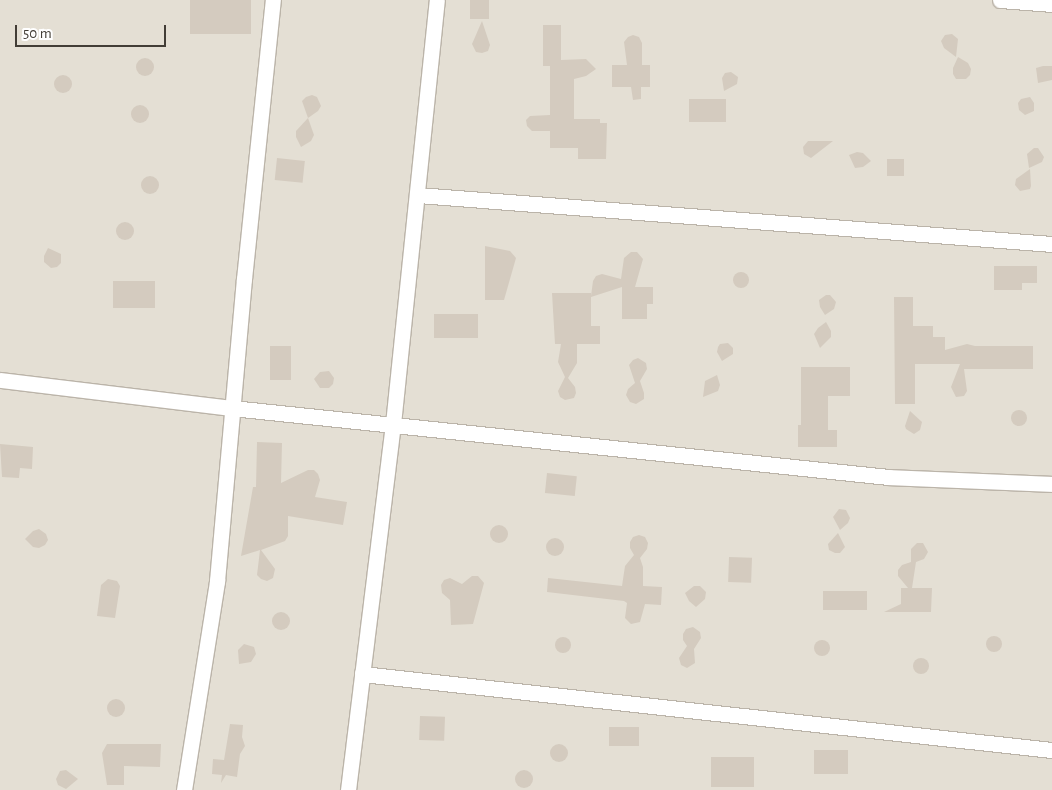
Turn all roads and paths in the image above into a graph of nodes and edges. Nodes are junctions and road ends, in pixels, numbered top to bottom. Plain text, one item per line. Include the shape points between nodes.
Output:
1 (274, 0) edge
2 (437, 0) edge
3 (1000, 0) edge
4 (1052, 4) edge
5 (418, 195) junction
6 (1052, 244) edge
7 (0, 380) edge
8 (232, 408) junction
9 (393, 424) junction
10 (1052, 484) edge
11 (362, 674) junction
12 (1052, 750) edge
13 (184, 790) edge
14 (348, 790) edge

1 - 8 street
2 - 5 street
3 - 4 street
5 - 6 street
5 - 9 street
7 - 8 street
8 - 9 street
8 - 13 street via 217,581
9 - 10 street via 888,477
9 - 11 street
11 - 12 street
11 - 14 street

